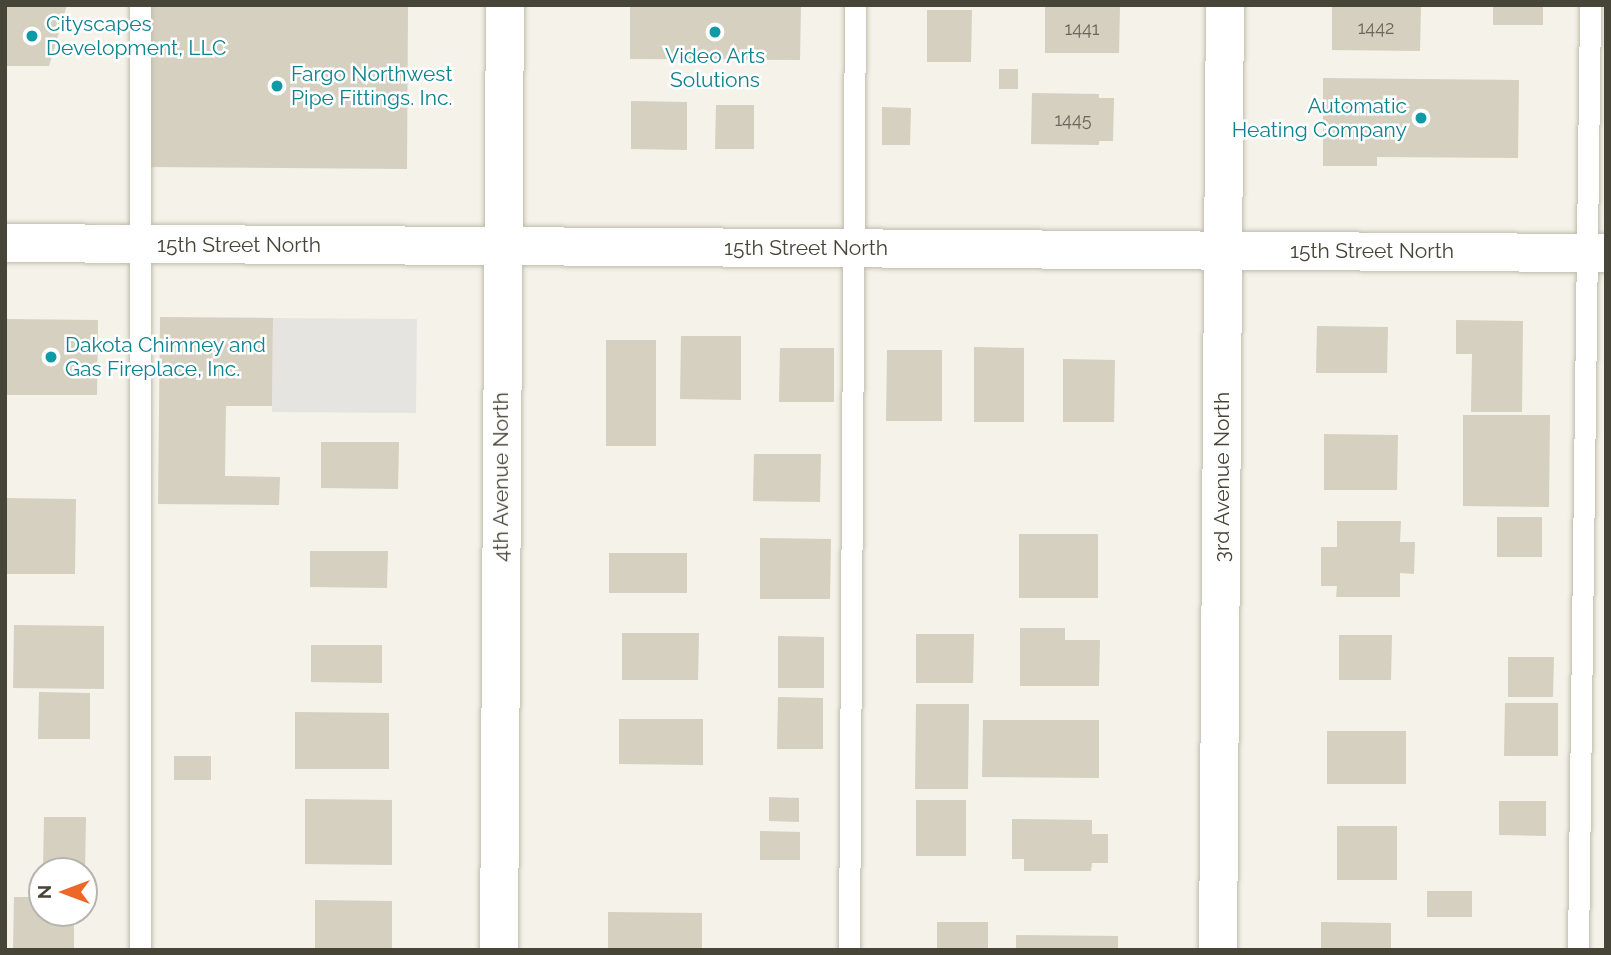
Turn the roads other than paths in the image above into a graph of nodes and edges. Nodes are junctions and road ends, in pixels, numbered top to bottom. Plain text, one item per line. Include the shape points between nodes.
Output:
1 (140, 5) edge
2 (505, 5) edge
3 (855, 5) edge
4 (1225, 5) edge
5 (1590, 5) edge
6 (5, 243) edge
7 (138, 244) junction
8 (503, 246) junction
9 (855, 248) junction
10 (1223, 250) junction
11 (1597, 253) edge
12 (140, 950) edge
13 (499, 950) edge
14 (849, 950) edge
15 (1219, 950) edge
16 (1578, 950) edge

1 - 7 lane
2 - 8 street, 4th Avenue North
3 - 9 lane
4 - 10 street, 3rd Avenue North
5 - 11 lane
6 - 7 street, 15th Street North
7 - 8 street, 15th Street North
7 - 12 lane
8 - 9 street, 15th Street North
8 - 13 street, 4th Avenue North
9 - 10 street, 15th Street North
9 - 14 lane
10 - 11 street, 15th Street North
10 - 15 street, 3rd Avenue North
11 - 16 lane

